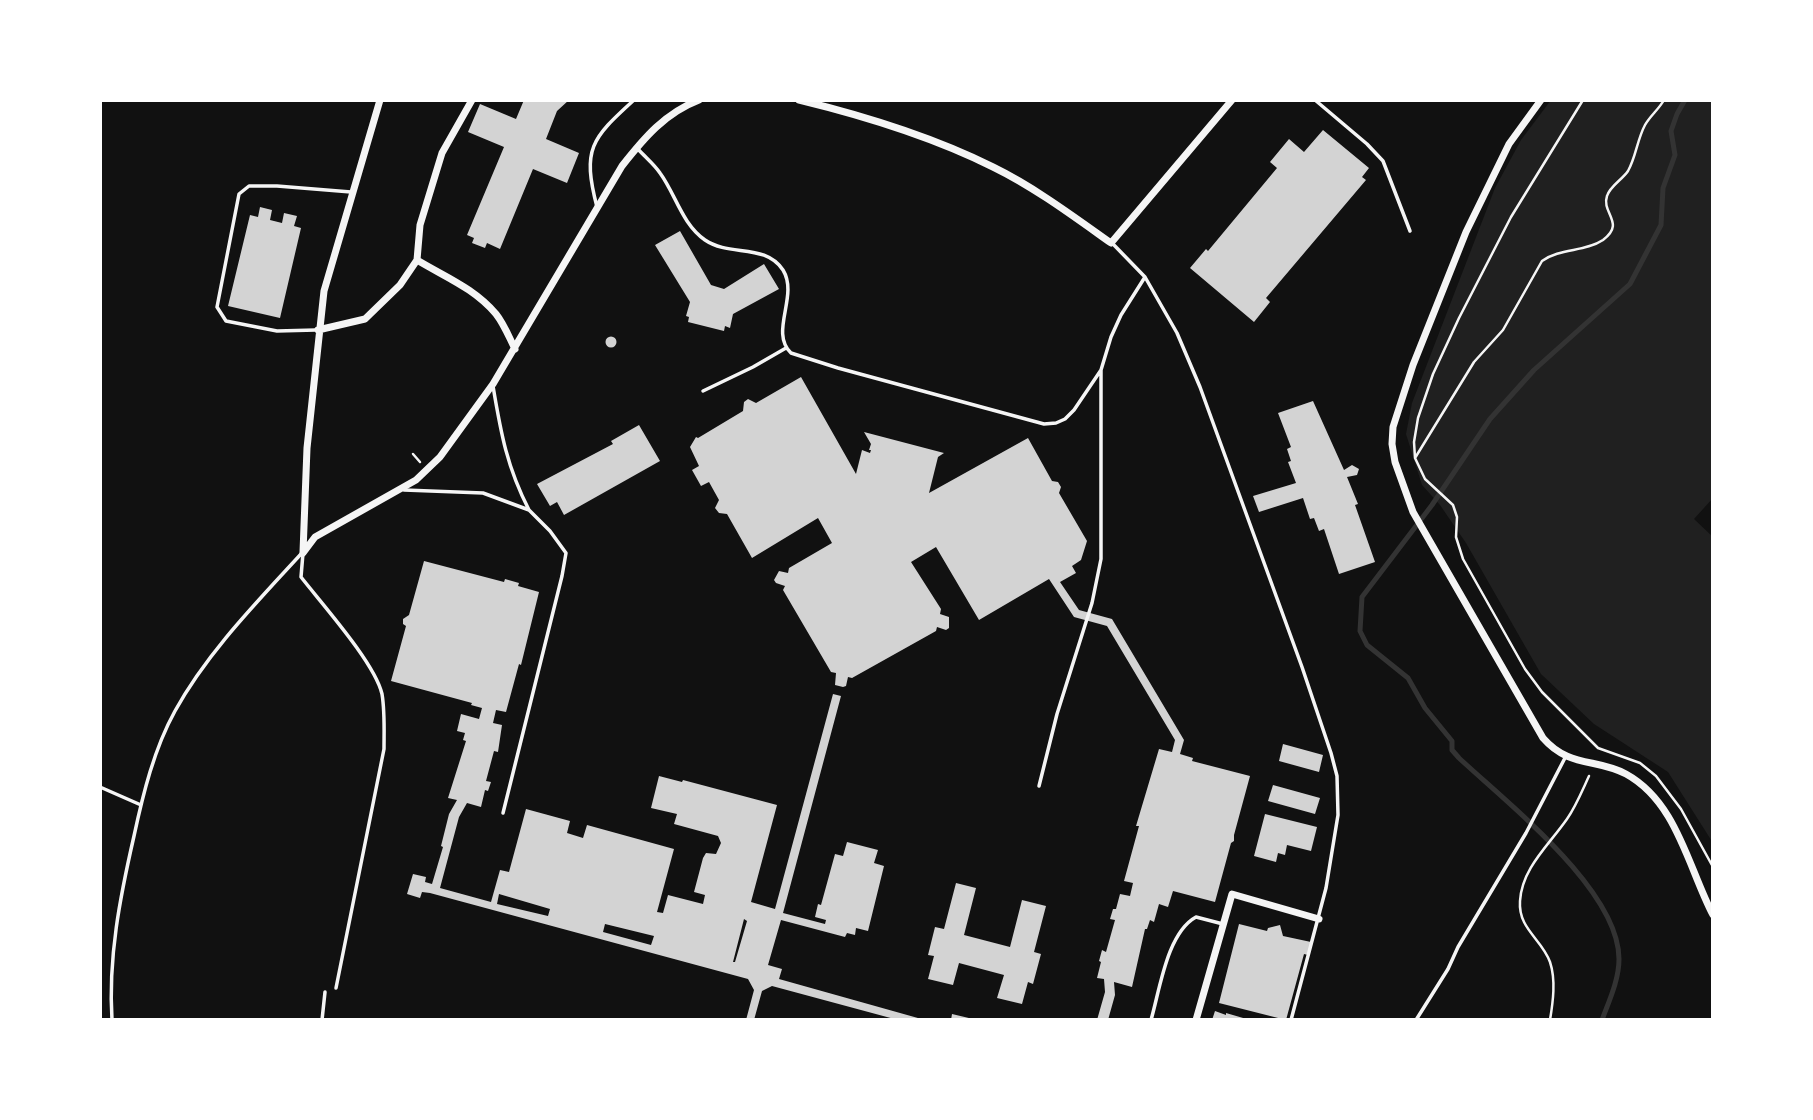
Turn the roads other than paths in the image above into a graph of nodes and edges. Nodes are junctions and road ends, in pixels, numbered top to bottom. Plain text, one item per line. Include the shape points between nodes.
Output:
1 (380, 100) edge
2 (472, 100) edge
3 (634, 100) edge
4 (699, 100) edge
5 (799, 100) edge
6 (1232, 100) edge
7 (1315, 100) edge
8 (1541, 100) edge
9 (637, 147) junction
10 (352, 192) junction
11 (597, 209) junction
12 (1410, 231) dead end
13 (1111, 243) junction
14 (417, 260) junction
15 (1145, 277) junction
16 (318, 330) junction
17 (786, 348) junction
18 (515, 349) junction
19 (1101, 370) junction
20 (493, 384) junction
21 (703, 391) dead end
22 (402, 489) junction
23 (529, 510) junction
24 (303, 552) junction
25 (1566, 756) junction
26 (1039, 786) dead end
27 (100, 787) edge
28 (141, 805) junction
29 (503, 813) dead end
30 (1713, 915) edge
31 (1319, 919) junction
32 (1223, 923) junction
33 (335, 988) dead end
34 (325, 992) dead end
35 (112, 1020) edge
36 (322, 1020) edge
37 (1151, 1020) edge
38 (1196, 1020) edge
39 (1292, 1020) edge
40 (1416, 1020) edge

1 - 10 street
2 - 14 street via 442,153 420,225
3 - 11 lane via 590,152
4 - 9 street via 671,115
5 - 13 street via 901,129 972,157 1013,178
6 - 13 street
7 - 12 lane via 1382,161
8 - 25 street via 1489,182 1436,304 1393,427 1395,463 1413,512 1535,726 1551,747
9 - 11 street
9 - 17 lane via 661,174 683,215 703,238 724,249 768,256 784,271 789,292 783,331
10 - 16 street via 324,290
10 - 16 lane via 249,186 239,194 217,307 226,321 277,331
11 - 18 street
13 - 15 lane
14 - 16 street via 400,285 365,319
14 - 18 street via 482,299
15 - 19 lane via 1121,315
15 - 31 lane via 1177,333 1200,387 1331,752 1338,815
16 - 24 street
17 - 19 lane via 796,356 1044,424 1065,419
17 - 21 lane
18 - 20 street
19 - 26 lane via 1101,559
20 - 22 street via 429,470
20 - 23 lane via 507,458
22 - 23 lane via 483,493
22 - 24 street via 315,537
23 - 29 lane via 566,553
24 - 28 lane via 188,690 159,747
24 - 33 lane via 301,577 370,668 381,691 384,712 384,749
25 - 30 street via 1592,768 1628,775 1658,802 1681,841
25 - 40 lane
27 - 28 lane
28 - 35 lane via 117,920
31 - 32 street via 1232,894
31 - 39 lane
32 - 37 lane via 1196,917 1185,923 1174,940
32 - 38 street
34 - 36 lane

